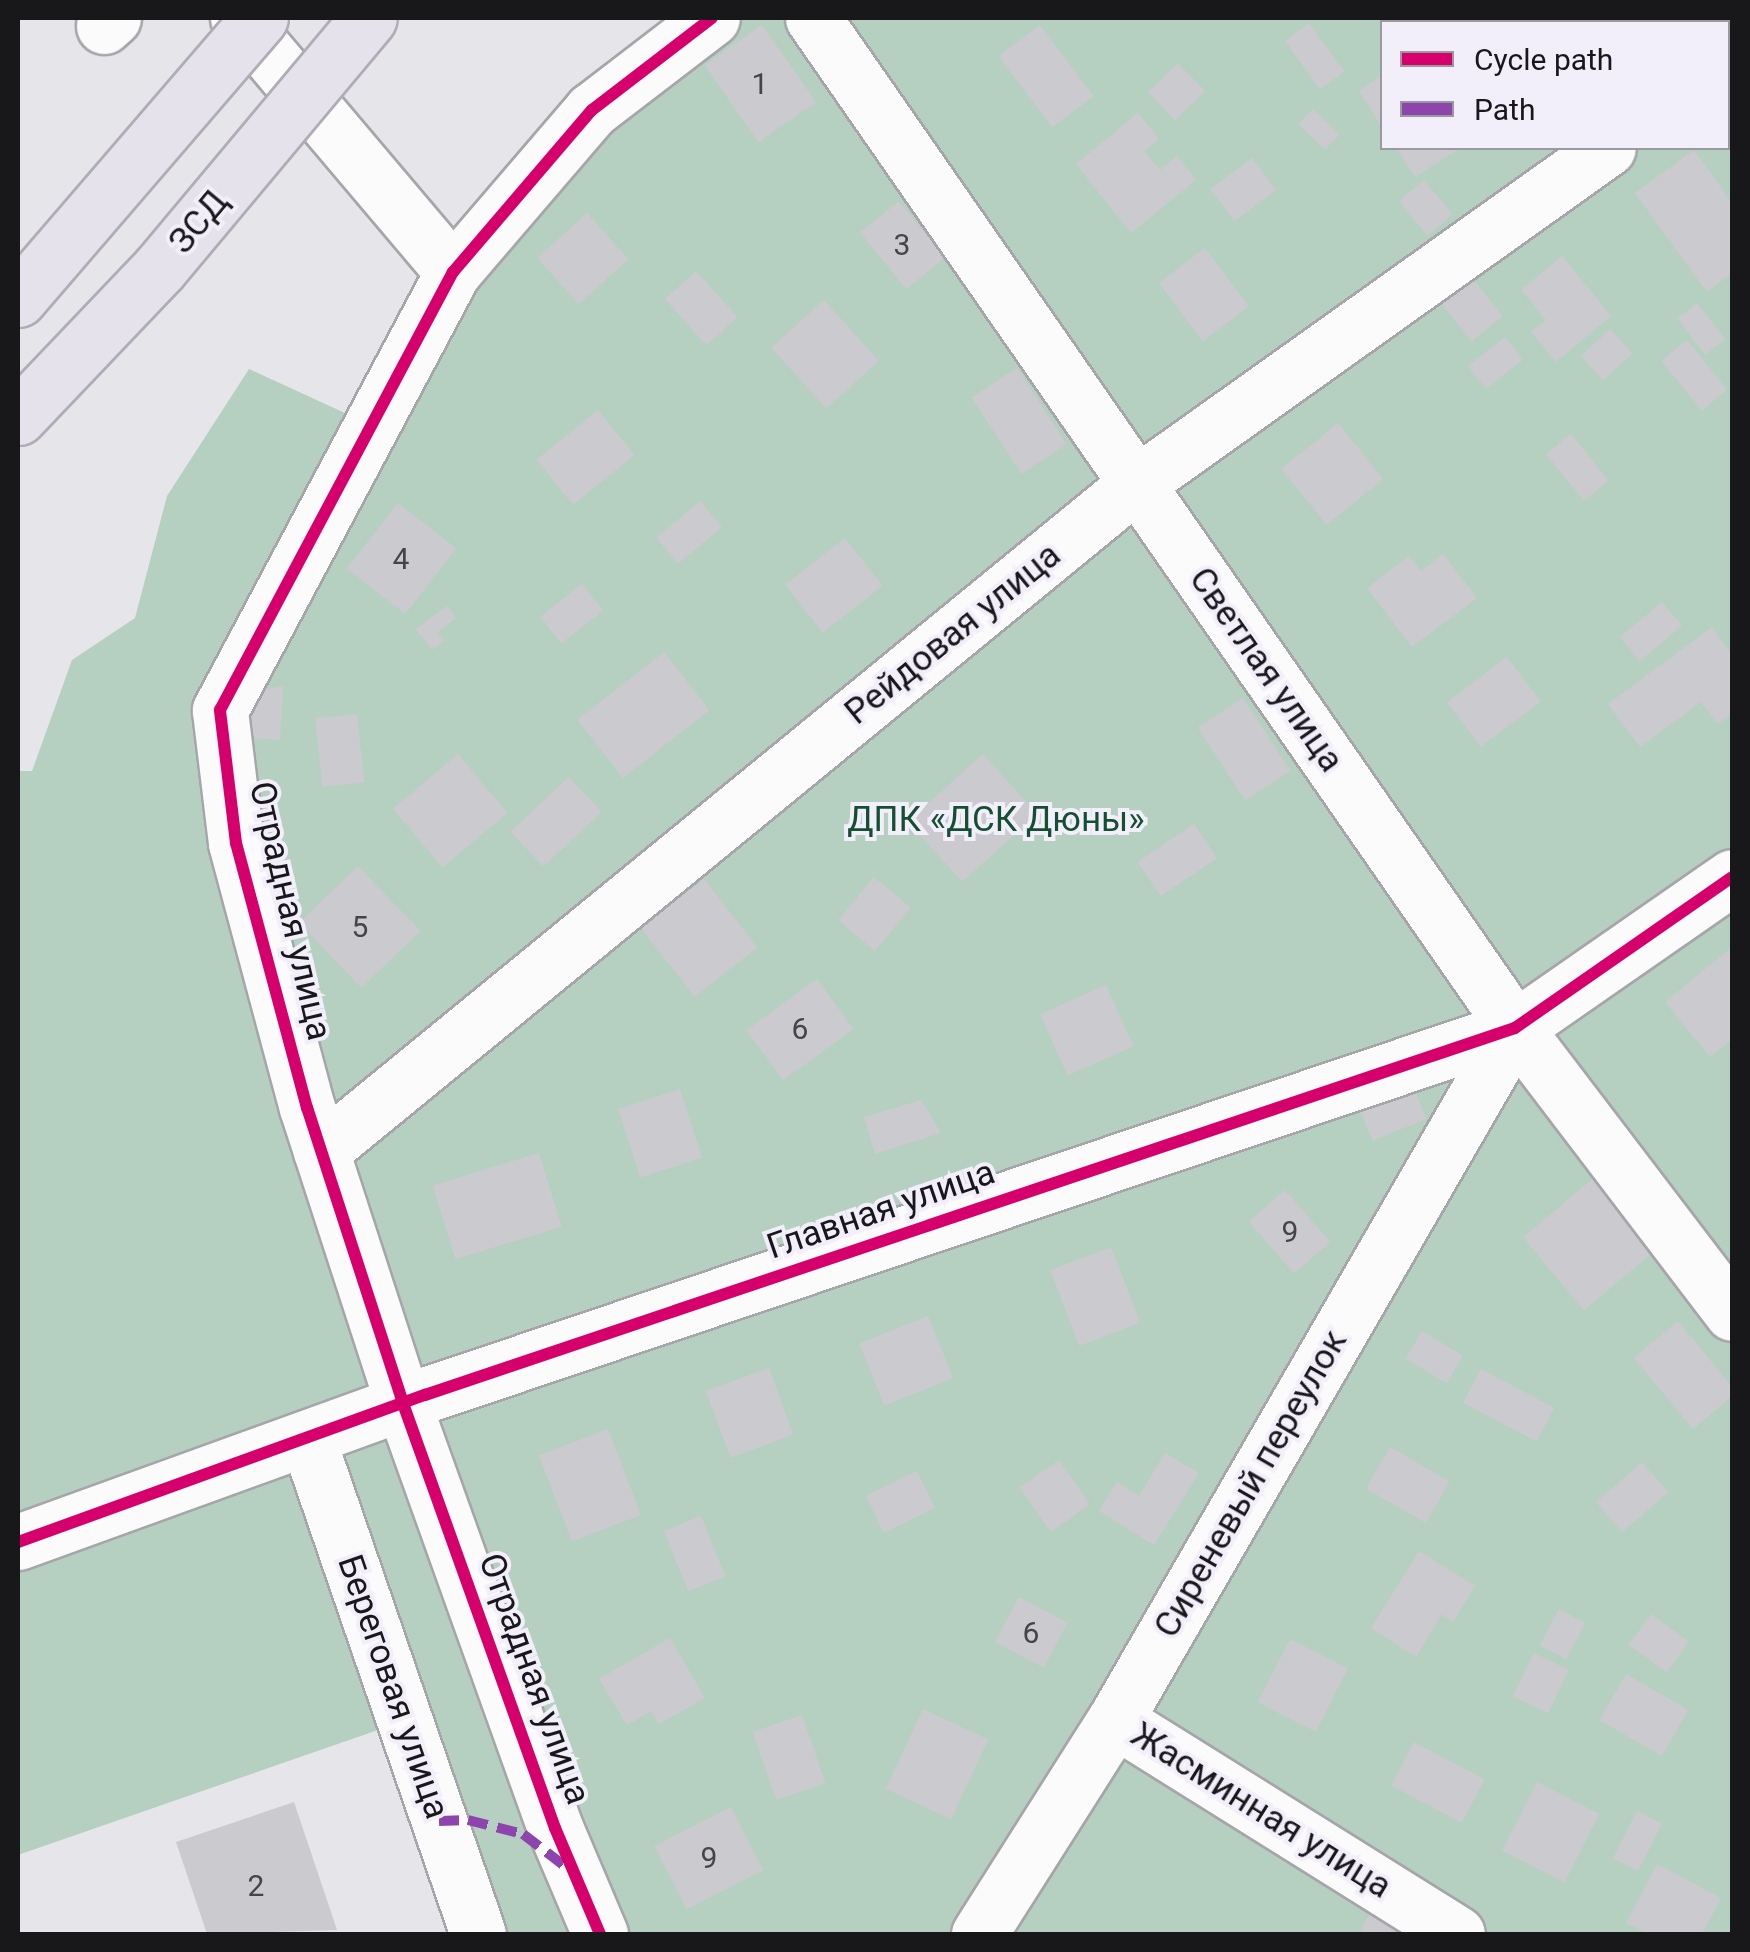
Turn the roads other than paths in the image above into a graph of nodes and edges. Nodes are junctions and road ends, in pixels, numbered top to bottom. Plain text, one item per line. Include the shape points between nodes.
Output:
1 (238, 18) edge
2 (260, 18) edge
3 (369, 18) edge
4 (712, 18) edge
5 (813, 18) edge
6 (1605, 150) edge
7 (452, 272) junction
8 (18, 299) edge
9 (18, 417) edge
10 (1136, 484) junction
11 (1732, 876) edge
12 (1515, 1028) junction
13 (321, 1151) junction
14 (1732, 1314) edge
15 (403, 1403) junction
16 (308, 1440) junction
17 (18, 1542) edge
18 (1115, 1720) junction
19 (478, 1934) edge
20 (600, 1934) edge
21 (979, 1934) edge
22 (1457, 1934) edge

1 - 7 street
2 - 8 highway, bridge
3 - 9 highway, ЗСД, bridge via 159,269
4 - 7 street, Отрадная улица via 592,110
5 - 10 street, Светлая улица
6 - 10 street, Рейдовая улица
7 - 13 street, Отрадная улица via 220,710 236,843
10 - 12 street, Светлая улица
10 - 13 street, Рейдовая улица
11 - 12 street, Главная улица
12 - 14 street, Светлая улица
12 - 15 street, Главная улица
12 - 18 street, Сиреневый переулок
13 - 15 street, Отрадная улица
15 - 16 street, Главная улица
15 - 20 street, Отрадная улица via 555,1828
16 - 17 street, Главная улица
16 - 19 street, Береговая улица
18 - 21 street, Сиреневый переулок
18 - 22 street, Жасминная улица

